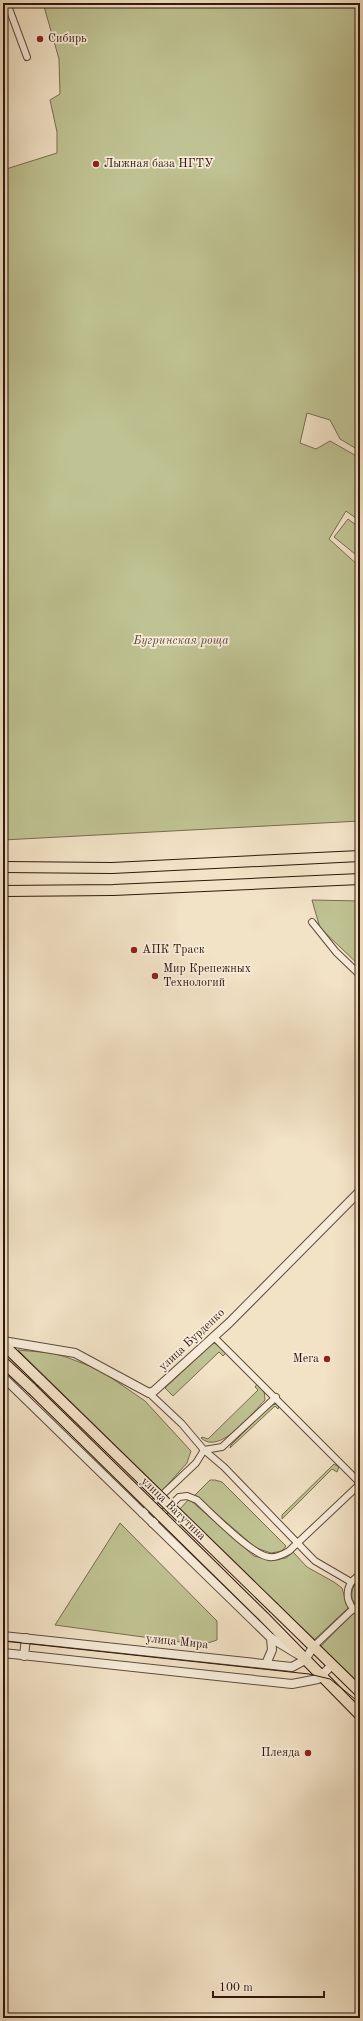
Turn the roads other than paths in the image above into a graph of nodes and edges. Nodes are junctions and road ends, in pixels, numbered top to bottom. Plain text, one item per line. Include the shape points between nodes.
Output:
1 (7, 3) edge
2 (26, 57) dead end
3 (360, 856) edge
4 (3, 867) edge
5 (360, 879) edge
6 (3, 892) edge
7 (312, 922) dead end
8 (360, 975) edge
9 (360, 1191) edge
10 (214, 1337) junction
11 (3, 1341) edge
12 (3, 1344) edge
13 (3, 1362) edge
14 (3, 1377) edge
15 (149, 1393) junction
16 (276, 1397) junction
17 (204, 1450) junction
18 (360, 1483) edge
19 (142, 1514) junction
20 (152, 1524) junction
21 (297, 1544) junction
22 (360, 1575) edge
23 (351, 1582) junction
24 (353, 1609) junction
25 (360, 1613) edge
26 (3, 1636) edge
27 (26, 1638) junction
28 (271, 1638) junction
29 (313, 1647) junction
30 (3, 1654) edge
31 (24, 1656) junction
32 (303, 1658) junction
33 (266, 1664) junction
34 (332, 1666) junction
35 (322, 1676) junction
36 (360, 1692) edge
37 (360, 1715) edge

1 - 2 street
3 - 4 main road via 112,868
5 - 6 main road via 113,890
7 - 8 street via 336,952
9 - 10 street, улица Бурденко
10 - 15 street, улица Бурденко
10 - 16 street
11 - 15 street via 75,1354
12 - 29 main road, улица Ватутина, bridge
13 - 32 main road, улица Ватутина, bridge
14 - 19 street
15 - 17 street
16 - 17 street via 222,1447
16 - 18 street
17 - 19 street via 196,1463
17 - 21 street via 224,1467
18 - 21 street
19 - 20 street
20 - 21 street via 179,1497 187,1496 197,1500 255,1552 270,1557 283,1555
20 - 28 street
21 - 23 street via 315,1561
22 - 23 street
23 - 24 street via 347,1593
24 - 25 street
24 - 29 street
26 - 27 street, улица Мира
27 - 31 street
27 - 33 street, улица Мира
28 - 32 street
28 - 33 street via 272,1650
29 - 32 street
29 - 34 main road
30 - 31 street
31 - 35 street via 292,1684
32 - 33 street, улица Мира via 292,1667
32 - 35 main road, улица Ватутина
34 - 35 street
34 - 36 main road
35 - 37 main road

